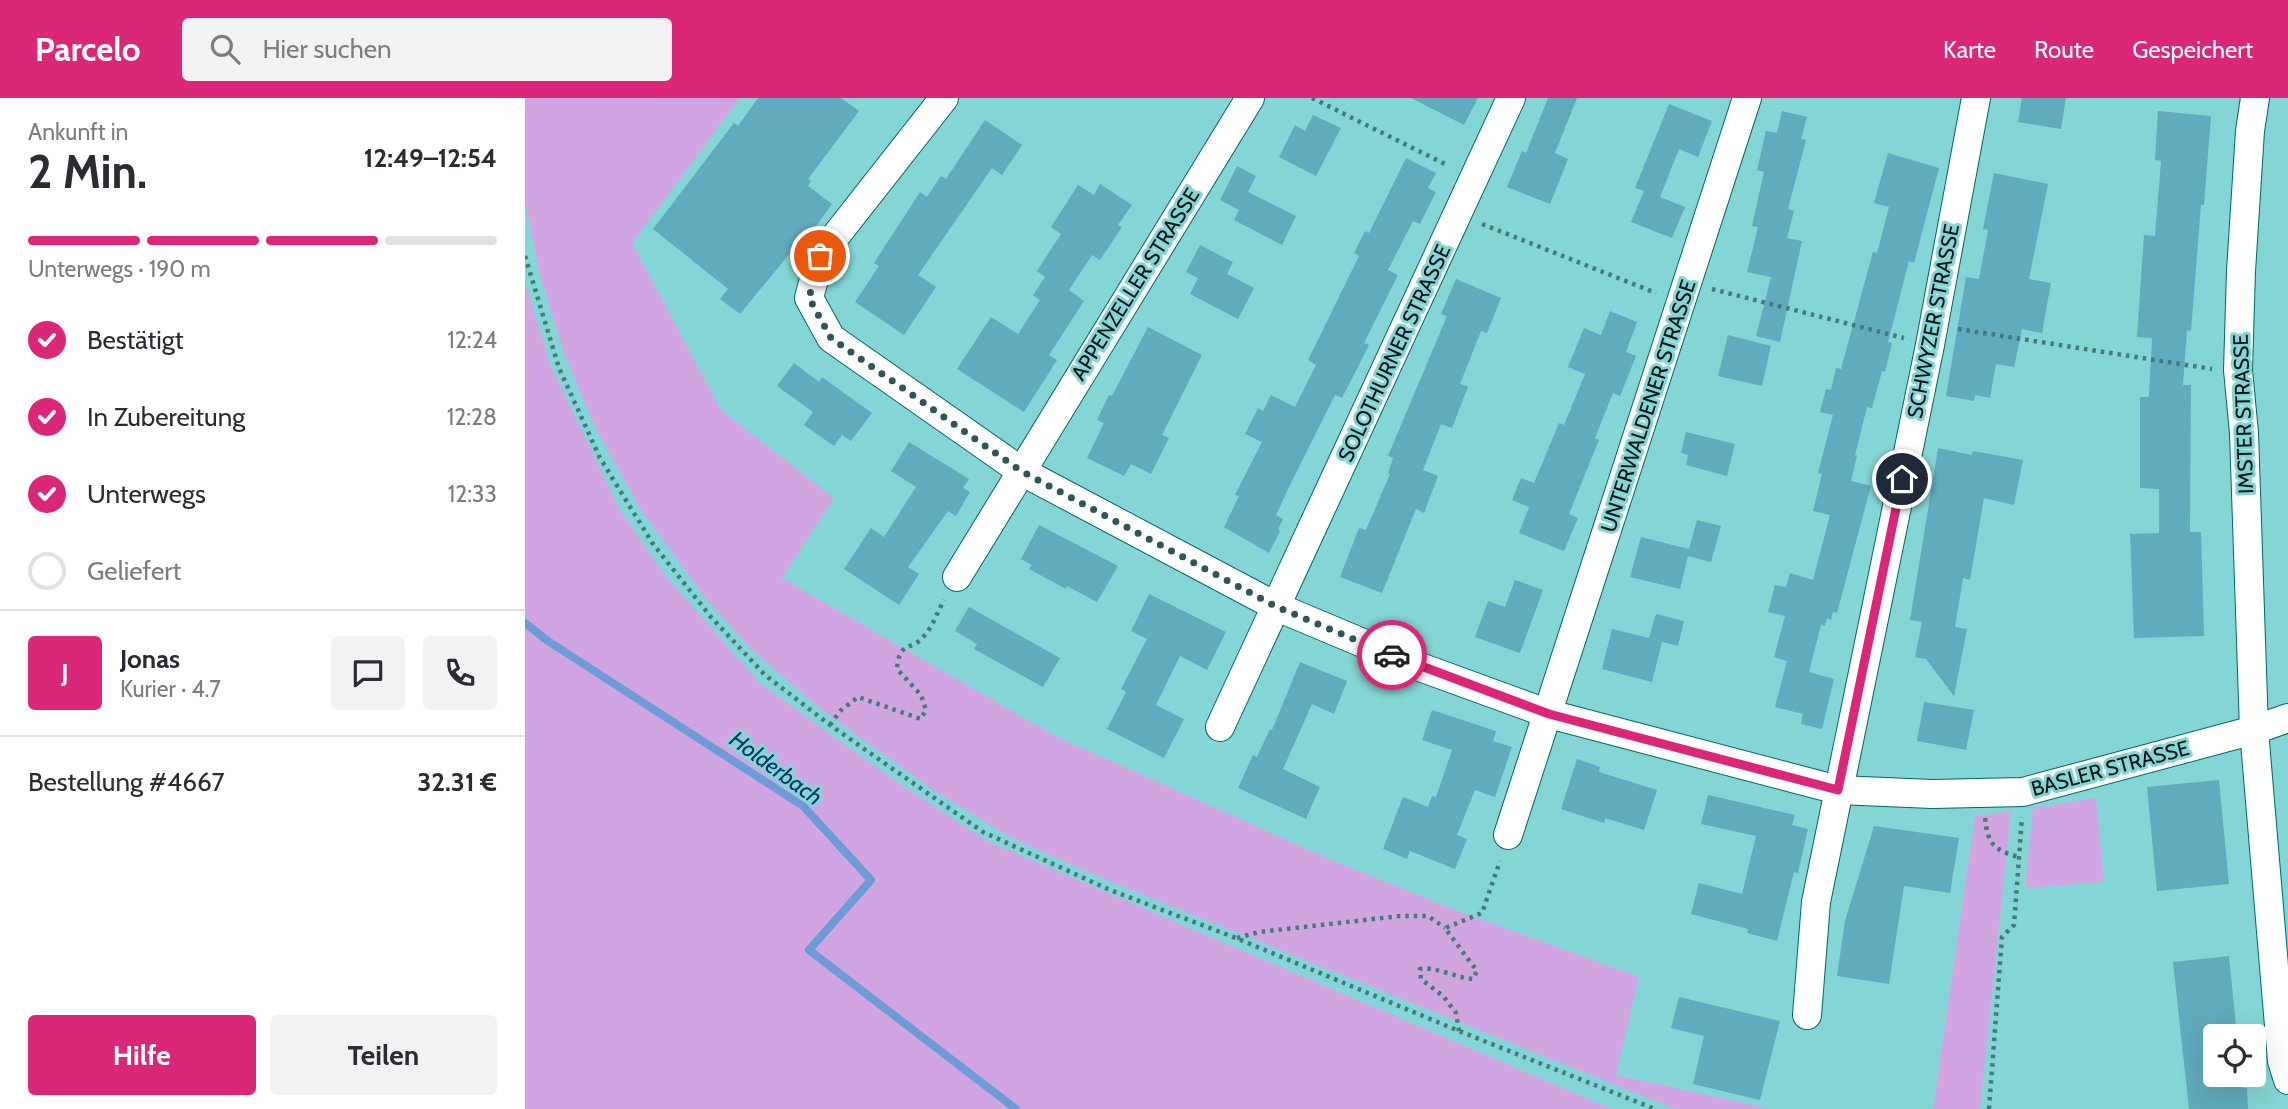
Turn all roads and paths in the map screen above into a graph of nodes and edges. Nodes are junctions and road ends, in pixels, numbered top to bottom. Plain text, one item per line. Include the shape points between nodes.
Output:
1 (944, 98) edge
2 (1250, 98) edge
3 (1312, 98) edge
4 (1511, 98) edge
5 (1747, 98) edge
6 (1976, 98) edge
7 (2255, 98) edge
8 (1475, 179) junction
9 (1458, 214) junction
10 (525, 256) edge
11 (1684, 293) junction
12 (1931, 335) junction
13 (2238, 370) junction
14 (1021, 471) junction
15 (957, 577) joint
16 (1277, 607) junction
17 (1549, 714) junction
18 (2288, 718) edge
19 (830, 725) junction
20 (1220, 727) dead end
21 (2254, 730) junction
22 (1838, 790) junction
23 (2023, 792) junction
24 (1985, 793) junction
25 (1508, 835) joint
26 (2019, 857) junction
27 (1445, 928) junction
28 (1236, 938) junction
29 (1807, 1015) dead end
30 (1459, 1031) junction
31 (2288, 1080) edge
32 (1655, 1109) edge
33 (1989, 1109) edge

1 - 14 street, BASLER STRASSE via 820,256 809,298 831,338
2 - 14 street, APPENZELLER STRASSE
3 - 8 path
4 - 8 street, SOLOTHURNER STRASSE
5 - 11 street, UNTERWALDENER STRASSE
6 - 12 street, SCHWYZER STRASSE
7 - 13 street, IMSTER STRASSE
8 - 9 street, SOLOTHURNER STRASSE
9 - 11 path
9 - 16 street, SOLOTHURNER STRASSE
10 - 19 path via 559,369 600,458 653,544 765,675
11 - 12 path
11 - 17 street, UNTERWALDENER STRASSE
12 - 13 path
12 - 22 street, SCHWYZER STRASSE
13 - 21 street, IMSTER STRASSE
14 - 15 street
14 - 16 street, BASLER STRASSE
15 - 19 path via 923,638 904,648 898,657 897,669 921,695 926,710 921,719 857,697
16 - 17 street, BASLER STRASSE
16 - 20 street
17 - 22 street, BASLER STRASSE
17 - 25 street
18 - 21 street, BASLER STRASSE
19 - 28 path via 983,832 1110,890
21 - 23 street, BASLER STRASSE
21 - 31 street, IMSTER STRASSE via 2282,1061
22 - 24 street, BASLER STRASSE
22 - 29 street via 1816,902
23 - 24 street, BASLER STRASSE
23 - 26 path
24 - 26 path via 1989,838 1998,851
25 - 27 path via 1482,913
26 - 33 path via 2014,925 2002,937
27 - 28 path via 1428,916 1400,916
27 - 30 path via 1477,971 1473,979 1457,978 1427,967 1420,969 1421,979 1456,1013
28 - 30 path
30 - 32 path

